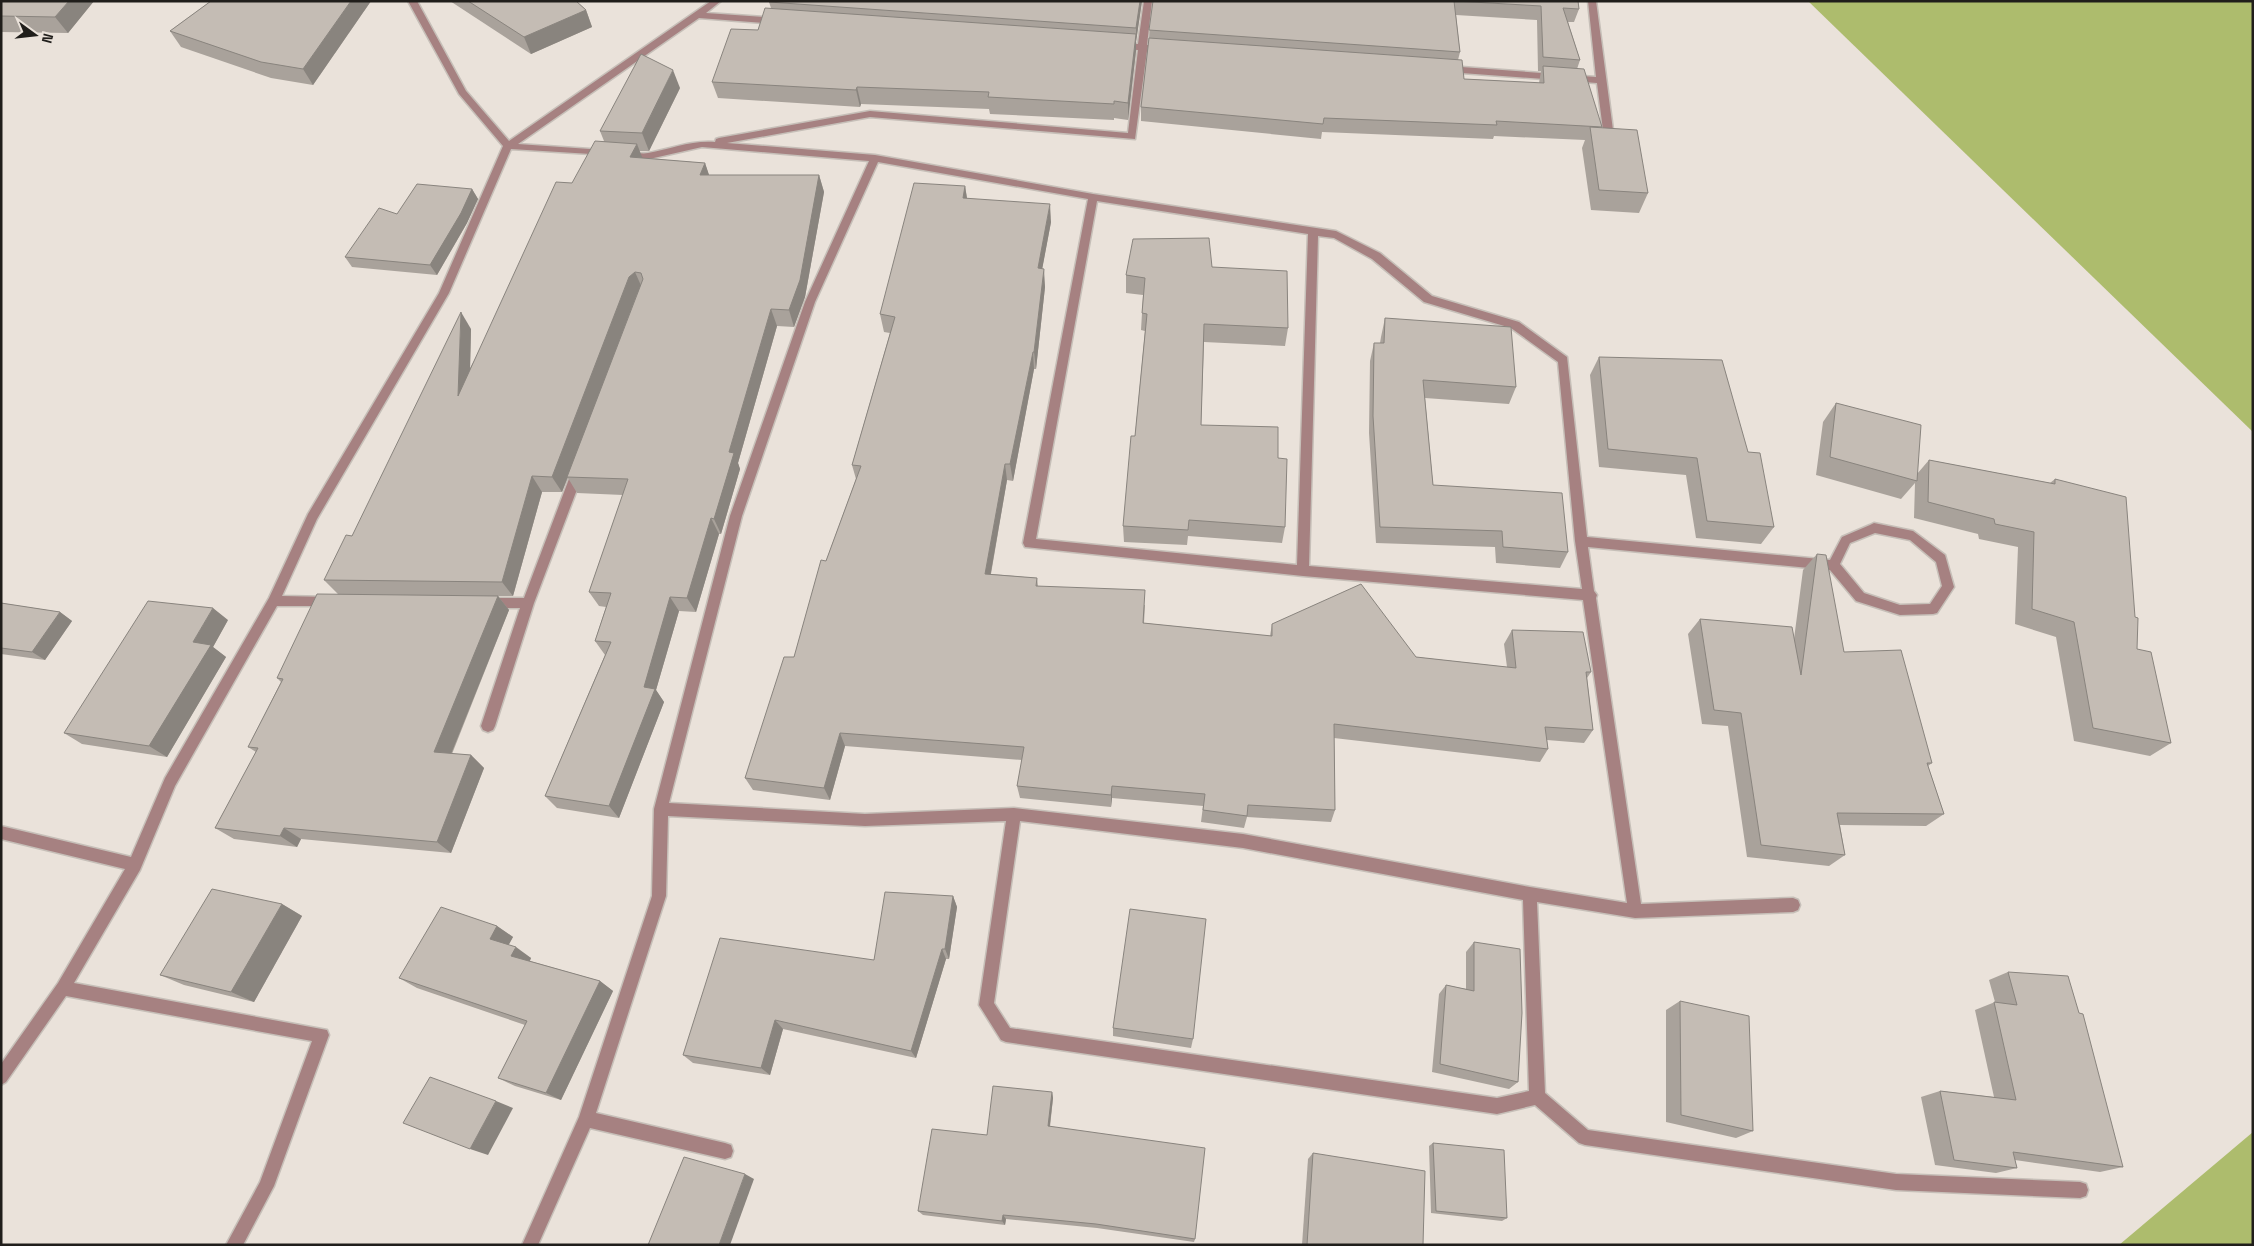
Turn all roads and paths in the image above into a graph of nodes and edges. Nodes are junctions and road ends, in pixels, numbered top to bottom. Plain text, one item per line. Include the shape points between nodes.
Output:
1 (412, 1) edge
2 (717, 1) edge
3 (1148, 1) edge
4 (1592, 1) edge
5 (697, 15) junction
6 (786, 21) edge
7 (1112, 45) edge
8 (1142, 48) junction
9 (1171, 50) edge
10 (1435, 68) edge
11 (1601, 80) junction
12 (1608, 130) edge
13 (702, 144) junction
14 (508, 146) junction
15 (875, 158) junction
16 (1092, 196) junction
17 (1313, 231) junction
18 (580, 463) edge
19 (1581, 540) junction
20 (1833, 565) junction
21 (1303, 571) junction
22 (1591, 595) junction
23 (274, 601) junction
24 (342, 602) edge
25 (479, 603) edge
26 (528, 604) junction
27 (488, 726) dead end
28 (661, 809) junction
29 (1014, 814) junction
30 (1, 832) edge
31 (135, 865) junction
32 (1530, 894) junction
33 (1793, 905) dead end
34 (1635, 911) junction
35 (63, 988) junction
36 (1, 1077) edge
37 (1537, 1097) junction
38 (586, 1119) junction
39 (725, 1151) dead end
40 (2080, 1190) dead end
41 (234, 1245) edge
42 (530, 1245) edge

1 - 14 street via 462,92
2 - 5 street
3 - 8 street
4 - 11 street
5 - 6 street
5 - 14 street
7 - 8 street
8 - 9 street
8 - 13 street via 1132,136 870,114
10 - 11 street
11 - 12 street
13 - 14 street via 645,157
13 - 15 street
14 - 23 street via 444,293 312,517
15 - 16 street
15 - 28 street via 810,302 736,516
16 - 17 street
16 - 21 street via 1029,543
17 - 19 street via 1336,235 1376,256 1428,300 1515,325 1563,360
17 - 21 street
18 - 26 street
19 - 20 street
19 - 22 street
20 - 20 street via 1846,540 1874,528 1914,536 1941,559 1948,587 1933,609 1900,610 1860,597
21 - 22 street
22 - 34 street
23 - 24 street
23 - 31 street via 170,782
25 - 26 street
26 - 27 street
28 - 29 street via 865,820
28 - 38 street via 659,896
29 - 32 street via 1242,840
29 - 37 street via 986,1005 1006,1035 1497,1106
30 - 31 street
31 - 35 street
32 - 34 street
32 - 37 street
33 - 34 street
35 - 36 street
35 - 41 street via 322,1035 266,1186
37 - 40 street via 1585,1137 1896,1182
38 - 39 street
38 - 42 street

